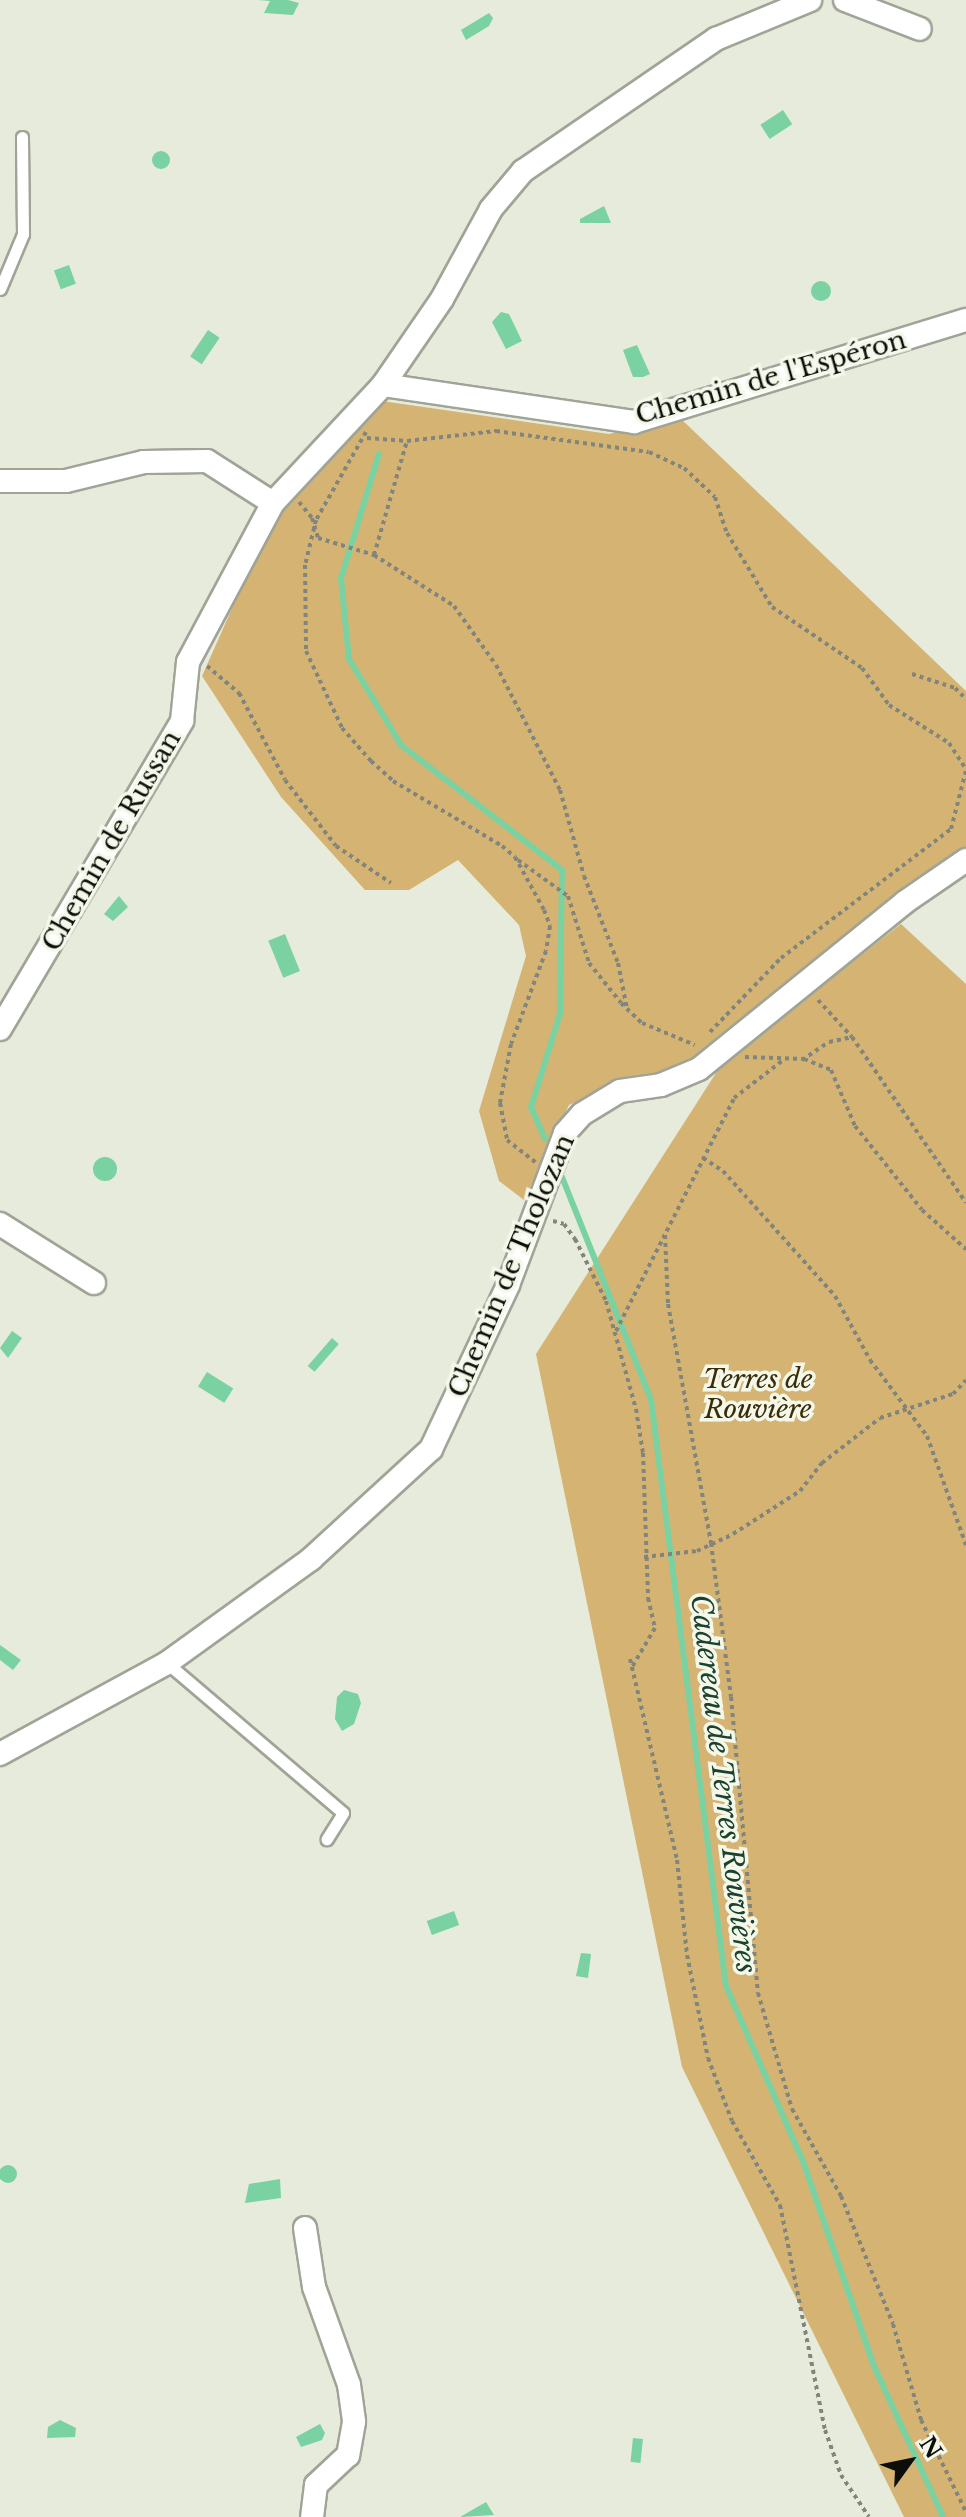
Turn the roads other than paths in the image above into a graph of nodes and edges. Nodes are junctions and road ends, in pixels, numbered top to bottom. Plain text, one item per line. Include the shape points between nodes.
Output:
1 (810, 0) edge
2 (845, 0) edge
3 (920, 29) dead end
4 (22, 137) dead end
5 (0, 289) edge
6 (966, 320) edge
7 (383, 385) junction
8 (0, 481) edge
9 (279, 497) junction
10 (966, 860) edge
11 (0, 1029) edge
12 (0, 1224) edge
13 (94, 1283) dead end
14 (167, 1663) junction
15 (0, 1754) edge
16 (327, 1839) dead end
17 (305, 2228) dead end
18 (312, 2517) edge

1 - 7 street, Chemin de Russan via 716,39 523,171 491,209 442,299
2 - 3 street
4 - 5 lane via 23,234
6 - 7 street, Chemin de l'Espéron via 634,422
7 - 9 street, Chemin de Russan
8 - 9 street via 66,481 144,462 207,461
9 - 11 street, Chemin de Russan via 192,654 182,721
10 - 14 street, Chemin de Tholozan via 699,1069 597,1101 565,1133 508,1285 431,1449 311,1559
12 - 13 street
14 - 15 street, Chemin de Tholozan
14 - 16 lane via 343,1813
17 - 18 street via 314,2287 349,2385 354,2422 348,2455 316,2485

